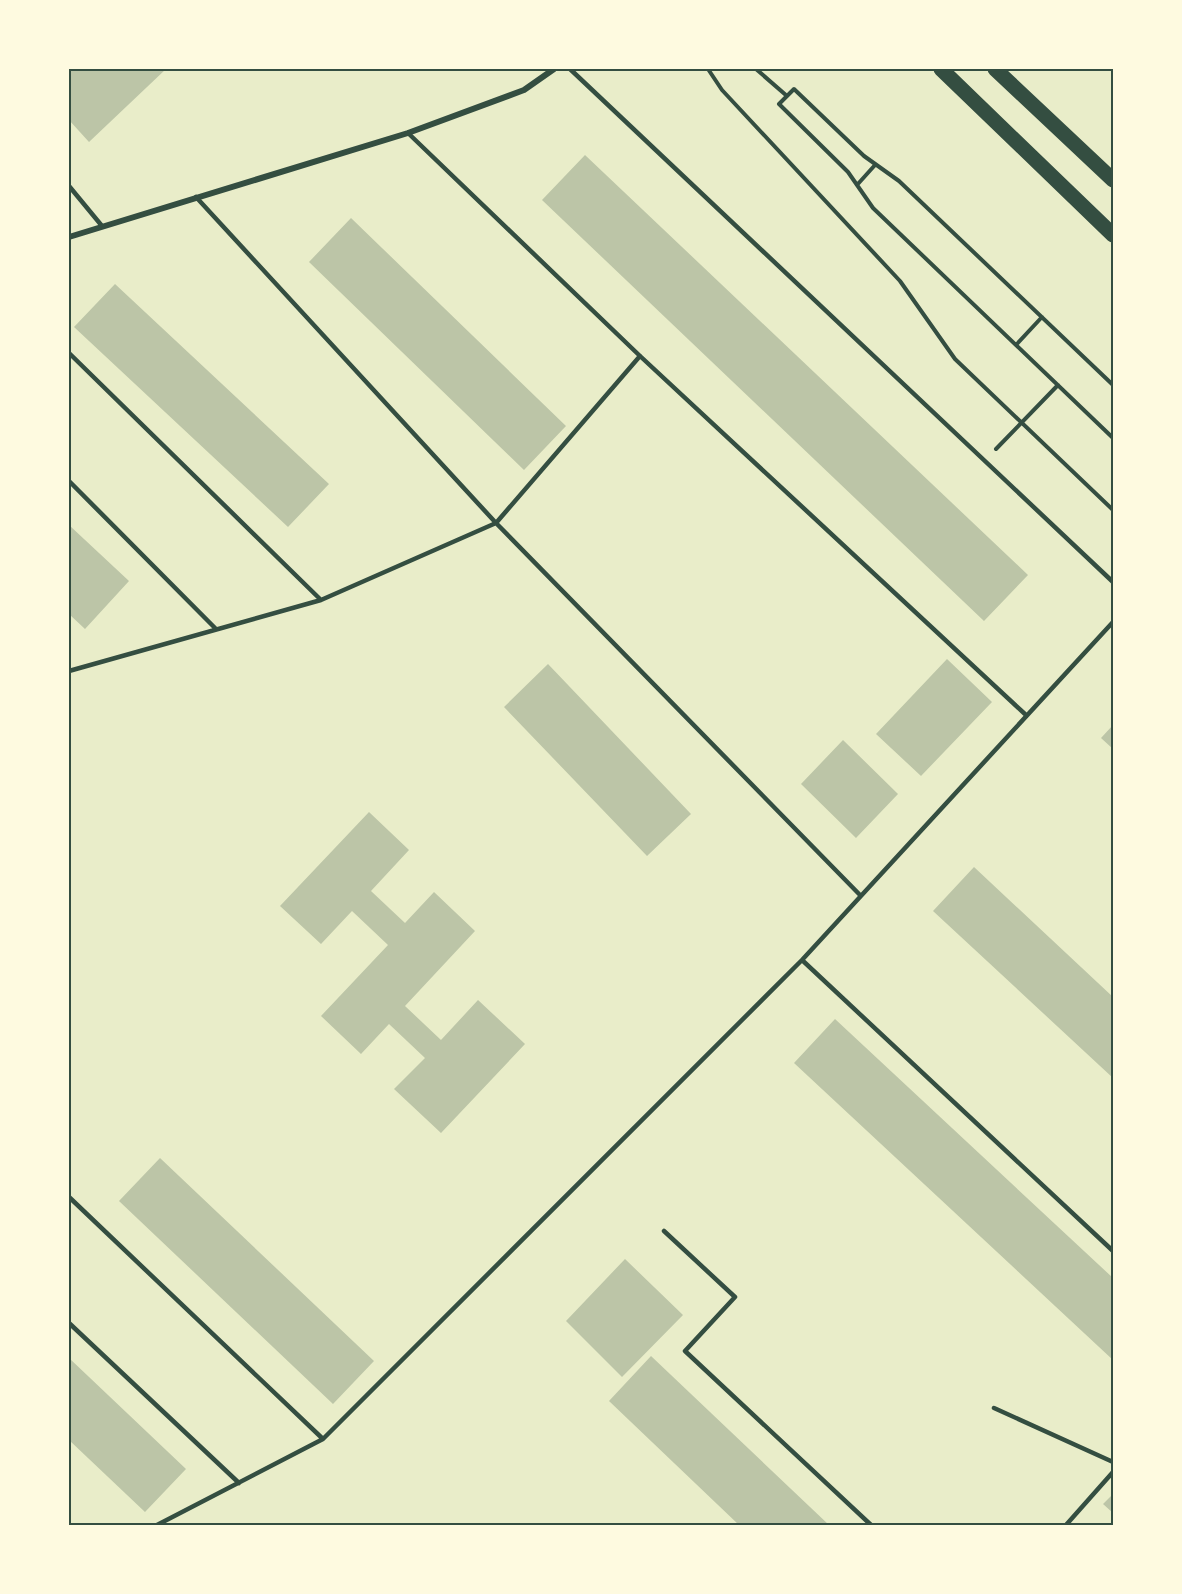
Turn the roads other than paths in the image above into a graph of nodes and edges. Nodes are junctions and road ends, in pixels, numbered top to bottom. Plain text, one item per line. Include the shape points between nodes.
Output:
1 (554, 69) edge
2 (570, 69) edge
3 (941, 69) edge
4 (995, 69) edge
5 (408, 133) junction
6 (1113, 180) edge
7 (69, 186) edge
8 (196, 197) junction
9 (102, 226) junction
10 (1113, 234) edge
11 (69, 237) edge
12 (69, 352) edge
13 (640, 356) junction
14 (69, 481) edge
15 (496, 523) junction
16 (1113, 582) edge
17 (321, 600) junction
18 (1113, 622) edge
19 (216, 629) junction
20 (69, 671) edge
21 (1026, 715) junction
22 (860, 895) junction
23 (802, 960) junction
24 (69, 1197) edge
25 (664, 1232) dead end
26 (1113, 1251) edge
27 (69, 1323) edge
28 (994, 1408) dead end
29 (323, 1439) junction
30 (1113, 1462) edge
31 (1113, 1472) edge
32 (239, 1483) junction
33 (157, 1525) edge
34 (871, 1525) edge
35 (1066, 1525) edge

1 - 5 street via 524,90
2 - 16 lane
3 - 10 main road
4 - 6 main road
5 - 8 street
5 - 13 lane
7 - 9 lane
8 - 9 street
8 - 15 lane
9 - 11 street
12 - 17 lane
13 - 15 lane
13 - 21 lane
14 - 19 lane
15 - 17 lane
15 - 22 lane
17 - 19 lane
18 - 21 lane
19 - 20 lane
21 - 22 lane
22 - 23 lane
23 - 26 lane
23 - 29 lane
24 - 29 lane
25 - 34 lane via 735,1296 685,1351
27 - 32 lane
28 - 30 lane
29 - 32 lane
31 - 35 lane
32 - 33 lane

